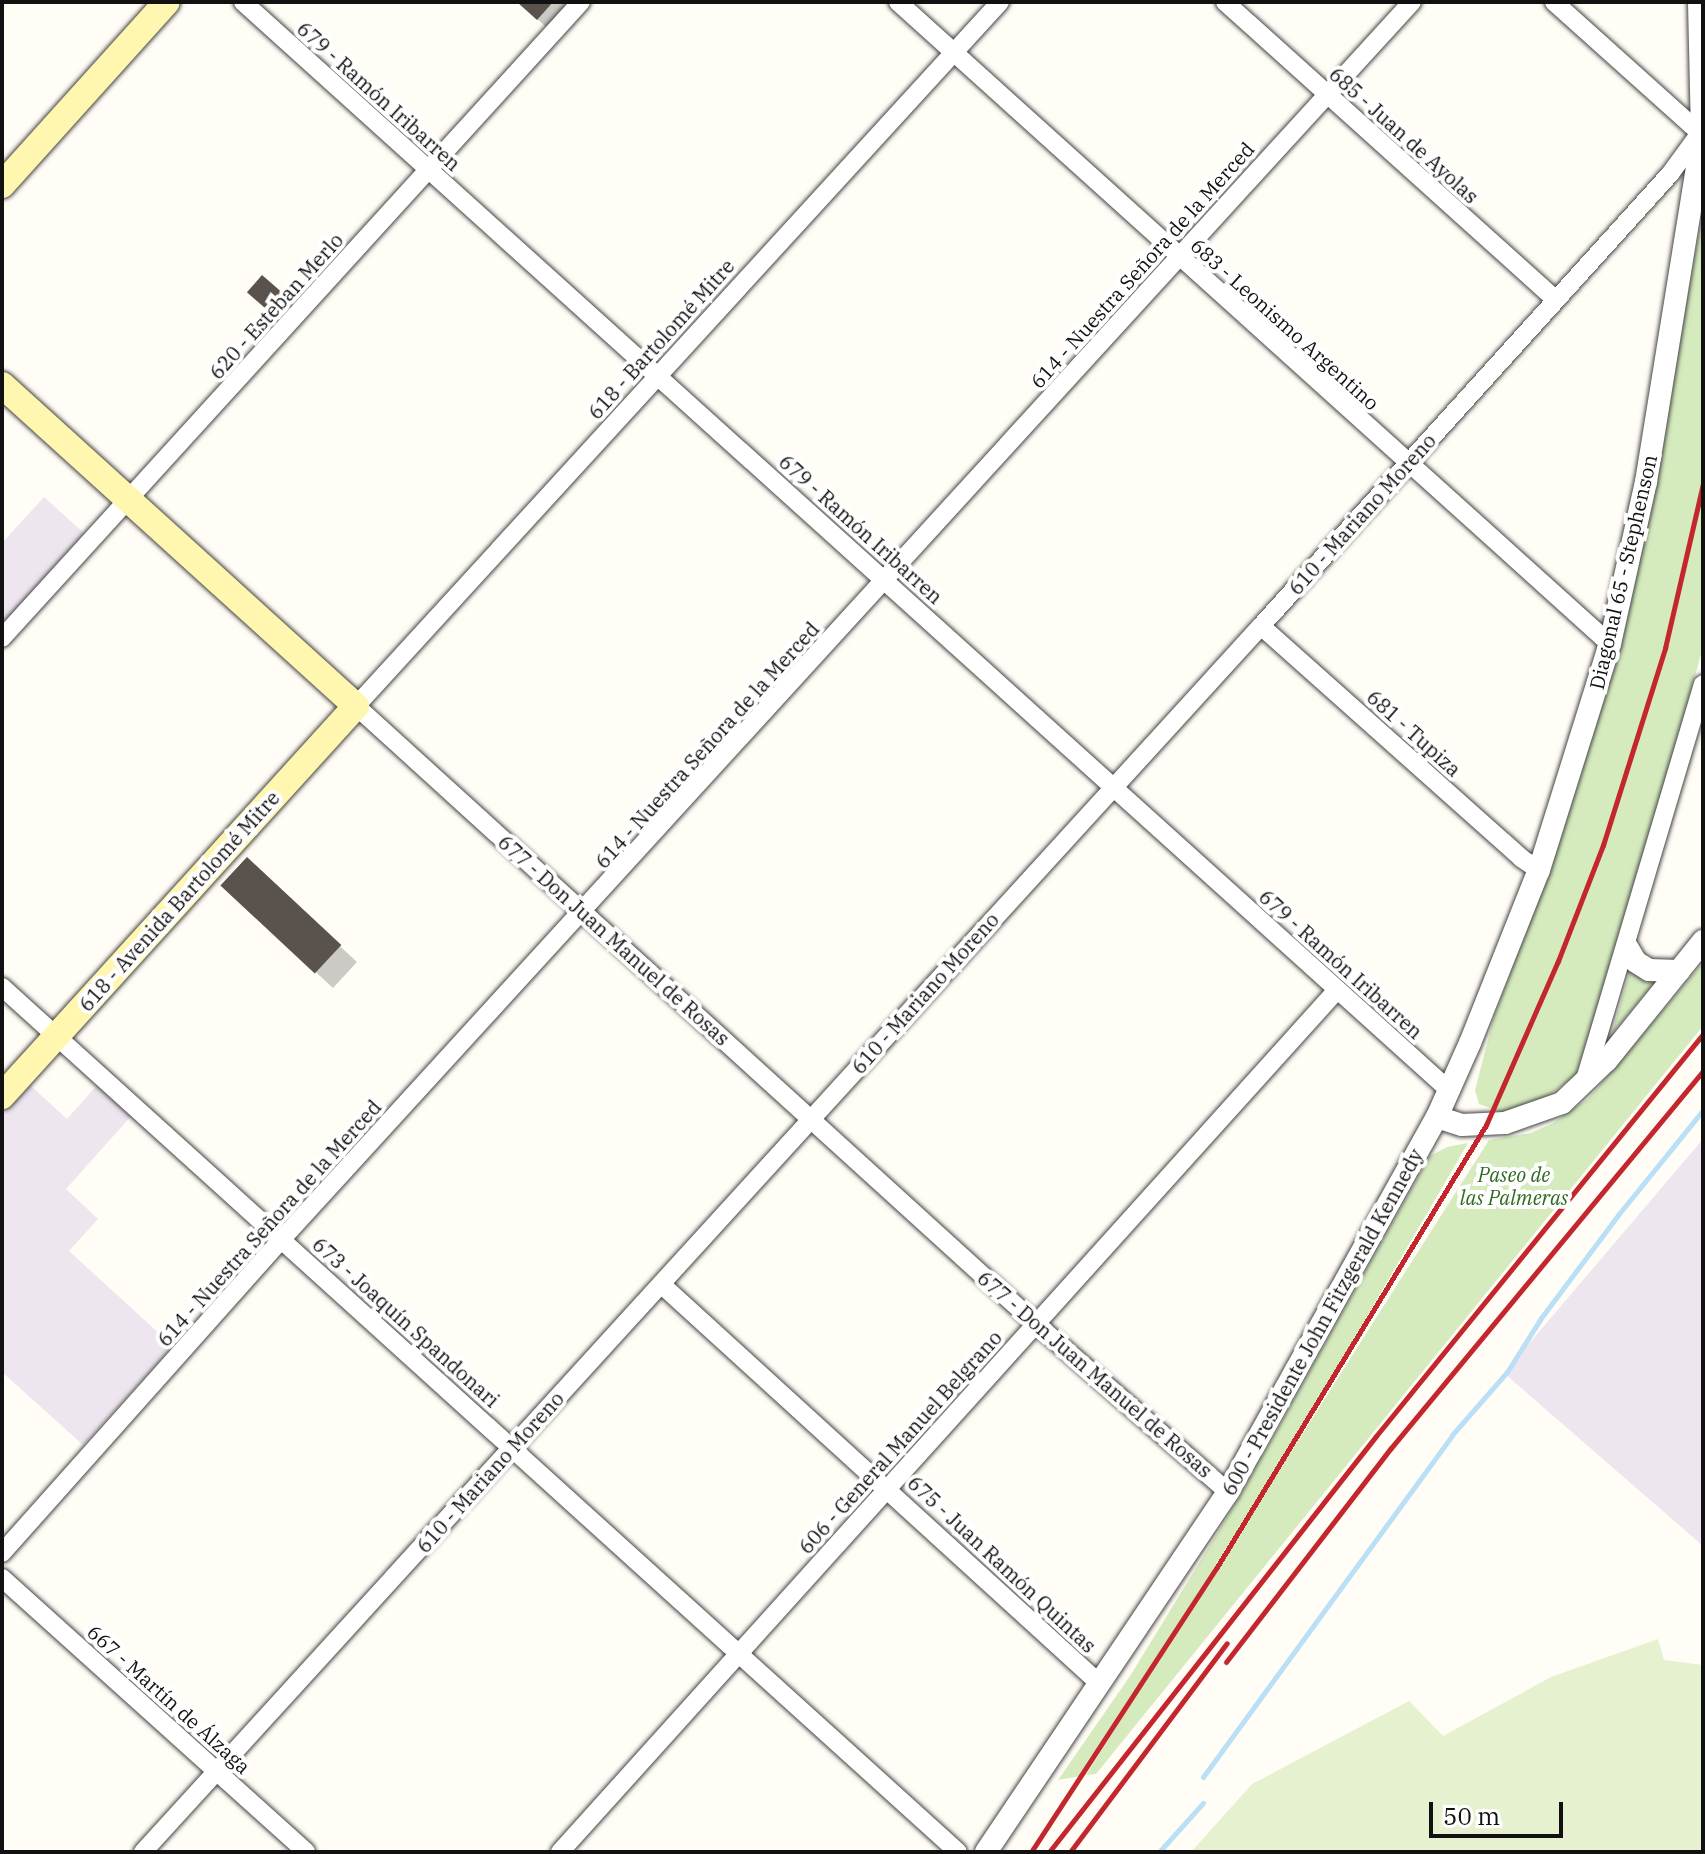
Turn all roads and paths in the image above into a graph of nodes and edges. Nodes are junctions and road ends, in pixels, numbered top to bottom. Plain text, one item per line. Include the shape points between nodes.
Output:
1 (167, 2) edge
2 (243, 2) edge
3 (581, 2) edge
4 (898, 2) edge
5 (1000, 2) edge
6 (1225, 2) edge
7 (1412, 2) edge
8 (1554, 2) edge
9 (1697, 2) edge
10 (953, 52) junction
11 (1326, 94) junction
12 (1701, 132) edge
13 (429, 170) junction
14 (2, 185) edge
15 (1179, 258) junction
16 (1556, 300) junction
17 (657, 376) junction
18 (2, 385) edge
19 (1408, 464) junction
20 (128, 500) junction
21 (886, 581) junction
22 (1261, 626) junction
23 (2, 638) edge
24 (1610, 644) junction
25 (1703, 684) edge
26 (356, 706) junction
27 (1111, 787) junction
28 (1539, 870) junction
29 (584, 913) junction
30 (1703, 941) edge
31 (1627, 947) junction
32 (1679, 971) junction
33 (2, 987) edge
34 (1337, 990) junction
35 (56, 1037) junction
36 (1583, 1085) junction
37 (1449, 1090) junction
38 (2, 1096) edge
39 (1437, 1117) junction
40 (811, 1120) junction
41 (281, 1240) junction
42 (661, 1284) junction
43 (1035, 1323) junction
44 (513, 1447) junction
45 (888, 1490) junction
46 (1228, 1492) junction
47 (2, 1553) edge
48 (2, 1578) edge
49 (740, 1654) junction
50 (1100, 1684) junction
51 (217, 1771) junction
52 (143, 1852) edge
53 (306, 1852) edge
54 (560, 1852) edge
55 (958, 1852) edge
56 (986, 1852) edge

1 - 14 main road
2 - 13 street, 679 - Ramón Iribarren
3 - 13 street, 620 - Esteban Merlo
4 - 10 street, 683 - Leonismo Argentino
5 - 10 street, 618 - Bartolomé Mitre
6 - 11 street, 685 - Juan de Ayolas
7 - 11 street, 614 - Nuestra Señora de la Merced
8 - 12 street
9 - 12 street, Diagonal 65 - Stephenson
10 - 15 street, 683 - Leonismo Argentino
10 - 17 street, 618 - Bartolomé Mitre
11 - 15 street, 614 - Nuestra Señora de la Merced
11 - 16 street, 685 - Juan de Ayolas
12 - 16 street, 610 - Mariano Moreno
12 - 24 street, Diagonal 65 - Stephenson via 1646,482
13 - 17 street, 679 - Ramón Iribarren
13 - 20 street, 620 - Esteban Merlo
15 - 19 street, 683 - Leonismo Argentino
15 - 21 street, 614 - Nuestra Señora de la Merced
16 - 19 street, 610 - Mariano Moreno
17 - 21 street, 679 - Ramón Iribarren
17 - 26 street, 618 - Bartolomé Mitre
18 - 20 main road, 677 - Don Juan Manuel de Rosas
19 - 22 street, 610 - Mariano Moreno
19 - 24 street, 683 - Leonismo Argentino
20 - 23 street, 620 - Esteban Merlo
20 - 26 main road, 677 - Don Juan Manuel de Rosas
21 - 27 street, 679 - Ramón Iribarren
21 - 29 street, 614 - Nuestra Señora de la Merced
22 - 27 street, 610 - Mariano Moreno
22 - 28 street, 681 - Tupiza
24 - 28 street, Diagonal 65 - Stephenson
25 - 31 street
26 - 29 street, 677 - Don Juan Manuel de Rosas
26 - 35 main road, 618 - Avenida Bartolomé Mitre
27 - 34 street, 679 - Ramón Iribarren
27 - 40 street, 610 - Mariano Moreno
28 - 37 street, Diagonal 65 - Stephenson
29 - 40 street, 677 - Don Juan Manuel de Rosas
29 - 41 street, 614 - Nuestra Señora de la Merced
30 - 32 street
31 - 32 street via 1649,970
31 - 36 street
32 - 36 street
33 - 35 street, 673 - Joaquín Spandonari
34 - 37 street, 679 - Ramón Iribarren
34 - 43 street, 606 - General Manuel Belgrano
35 - 38 main road, 618 - Avenida Bartolomé Mitre
35 - 41 street, 673 - Joaquín Spandonari
36 - 39 street via 1546,1111 1505,1123 1462,1125
37 - 39 street, Diagonal 65 - Stephenson
39 - 46 street, 600 - Presidente John Fitzgerald Kennedy
40 - 42 street, 610 - Mariano Moreno
40 - 43 street, 677 - Don Juan Manuel de Rosas
41 - 44 street, 673 - Joaquín Spandonari
41 - 47 street, 614 - Nuestra Señora de la Merced
42 - 44 street, 610 - Mariano Moreno
42 - 45 street, 675 - Juan Ramón Quintas
43 - 45 street, 606 - General Manuel Belgrano
43 - 46 street, 677 - Don Juan Manuel de Rosas
44 - 49 street, 673 - Joaquín Spandonari
44 - 51 street, 610 - Mariano Moreno
45 - 49 street, 606 - General Manuel Belgrano
45 - 50 street, 675 - Juan Ramón Quintas
46 - 50 street, 600 - Presidente John Fitzgerald Kennedy
48 - 51 street, 667 - Martín de Álzaga
49 - 54 street, 606 - General Manuel Belgrano
49 - 55 street, 673 - Joaquín Spandonari
50 - 56 street, 600 - Presidente John Fitzgerald Kennedy
51 - 52 street, 610 - Mariano Moreno
51 - 53 street, 667 - Martín de Álzaga

